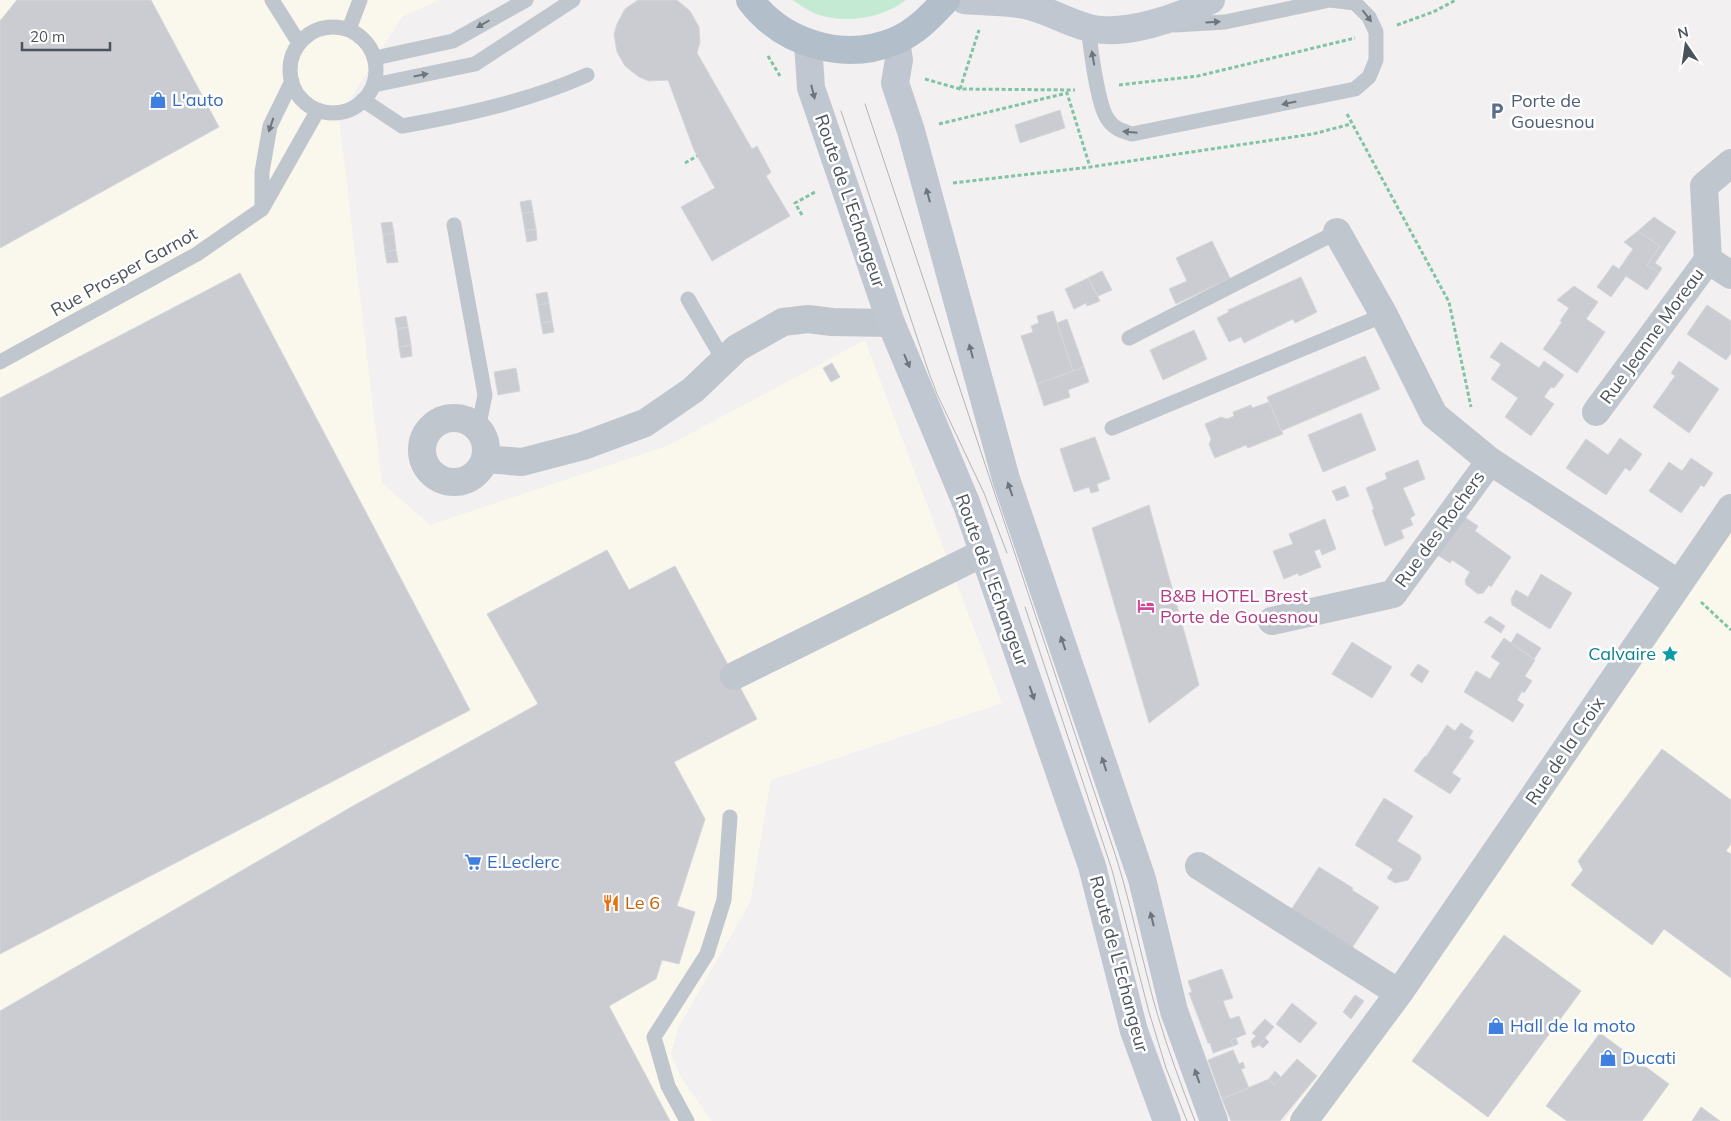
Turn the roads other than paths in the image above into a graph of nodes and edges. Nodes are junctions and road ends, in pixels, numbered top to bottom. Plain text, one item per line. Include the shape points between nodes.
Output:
1 (272, 0) edge
2 (360, 0) edge
3 (526, 0) edge
4 (573, 0) edge
5 (750, 0) edge
6 (946, 0) edge
7 (1211, 0) edge
8 (976, 1) edge
9 (1023, 2) edge
10 (1088, 28) junction
11 (1129, 28) junction
12 (349, 29) junction
13 (896, 41) junction
14 (300, 43) junction
15 (808, 44) junction
16 (375, 58) junction
17 (587, 75) dead end
18 (292, 81) junction
19 (374, 85) junction
20 (363, 100) junction
21 (318, 110) junction
22 (1731, 163) edge
23 (262, 209) junction
24 (454, 225) dead end
25 (1337, 232) joint
26 (1708, 260) junction
27 (1731, 275) edge
28 (688, 299) dead end
29 (1384, 315) junction
30 (891, 323) junction
31 (1129, 338) dead end
32 (724, 361) junction
33 (0, 362) edge
34 (1596, 412) dead end
35 (1112, 428) dead end
36 (478, 429) junction
37 (485, 459) junction
38 (1490, 461) junction
39 (1731, 508) edge
40 (983, 553) junction
41 (1680, 584) junction
42 (1272, 621) dead end
43 (734, 676) dead end
44 (730, 817) dead end
45 (1199, 866) dead end
46 (1399, 993) junction
47 (687, 1121) edge
48 (1167, 1121) edge
49 (1214, 1121) edge
50 (1304, 1121) edge

1 - 14 lane
2 - 12 lane
3 -> 16 lane via 453,41
19 -> 4 lane via 475,64
5 - 15 main road via 776,26
6 - 13 main road via 925,23
7 - 11 main road via 1167,20
8 - 9 main road
9 - 10 main road
10 - 11 main road
11 -> 10 lane via 1225,22 1330,0 1355,3 1370,17 1376,32 1376,60 1369,77 1355,89 1132,134 1119,130 1108,120 1101,104
12 - 14 lane via 322,28
12 - 16 lane via 370,46
13 - 15 main road via 867,49 837,50
49 -> 13 main road via 1174,1012 1142,879 1006,479 895,83 899,60
14 - 18 lane via 290,68
15 -> 30 main road, Route de L'Echangeur via 811,88
16 - 19 lane
17 - 20 lane via 530,96 449,118 402,126
18 - 21 lane via 297,93
18 -> 23 lane via 270,126 262,172
19 - 20 lane
20 - 21 lane via 345,112
21 - 23 lane, Rue Prosper Garnot
22 - 26 street, Rue Jeanne Moreau via 1704,186
23 - 33 lane, Rue Prosper Garnot via 197,254
24 - 36 lane via 485,395
25 - 29 street, Rue des Rochers
25 - 31 lane
26 - 27 street, Rue Jeanne Moreau
26 - 34 street, Rue Jeanne Moreau
28 - 32 lane
29 - 35 lane
29 - 38 street, Rue des Rochers via 1434,415
30 - 32 street via 808,319 783,322 737,348
30 -> 40 main road, Route de L'Echangeur via 967,505
32 - 37 street via 693,390 645,423 583,446 522,462
36 - 37 street via 484,438
36 - 37 street via 459,418 438,422 424,438 423,458 434,475 453,482 473,476
38 - 41 street, Rue des Rochers
38 - 42 street, Rue des Rochers via 1393,594
39 - 41 street, Rue de la Croix
40 - 43 street
40 -> 48 main road, Route de L'Echangeur via 1092,866 1134,1031
41 - 46 street, Rue de la Croix
44 - 47 lane via 724,900 706,954 654,1037 668,1086
45 - 46 street
46 - 50 street, Rue de la Croix

